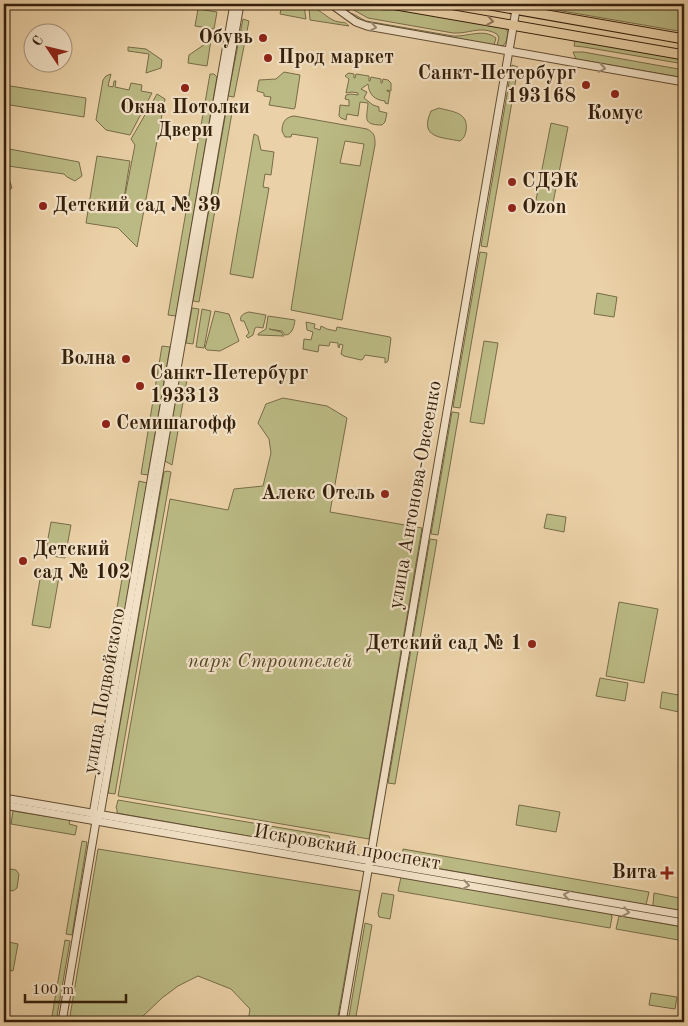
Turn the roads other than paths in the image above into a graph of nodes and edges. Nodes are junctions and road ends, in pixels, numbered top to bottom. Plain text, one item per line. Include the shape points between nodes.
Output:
1 (234, 4) edge
2 (240, 4) edge
3 (331, 4) edge
4 (390, 4) edge
5 (485, 4) edge
6 (517, 6) edge
7 (514, 25) junction
8 (684, 39) edge
9 (509, 51) junction
10 (684, 55) edge
11 (684, 82) edge
12 (4, 798) edge
13 (4, 805) edge
14 (96, 817) junction
15 (369, 865) junction
16 (684, 915) edge
17 (684, 922) edge
18 (62, 1022) edge
19 (342, 1022) edge

1 - 14 street, улица Подвойского
2 - 14 street, улица Подвойского
3 -> 9 street via 362,25
4 -> 7 main road
5 - 6 main road
6 - 7 street, улица Антонова-Овсеенко
6 - 8 main road
7 - 9 street, улица Антонова-Овсеенко
7 - 10 main road
9 -> 11 street
9 - 15 street, улица Антонова-Овсеенко
12 - 14 street, Искровский проспект
13 - 14 street, Искровский проспект
14 - 15 street, Искровский проспект
14 - 18 street, улица Подвойского
16 -> 15 street, Искровский проспект
15 -> 17 street, Искровский проспект
15 - 19 street, улица Антонова-Овсеенко

